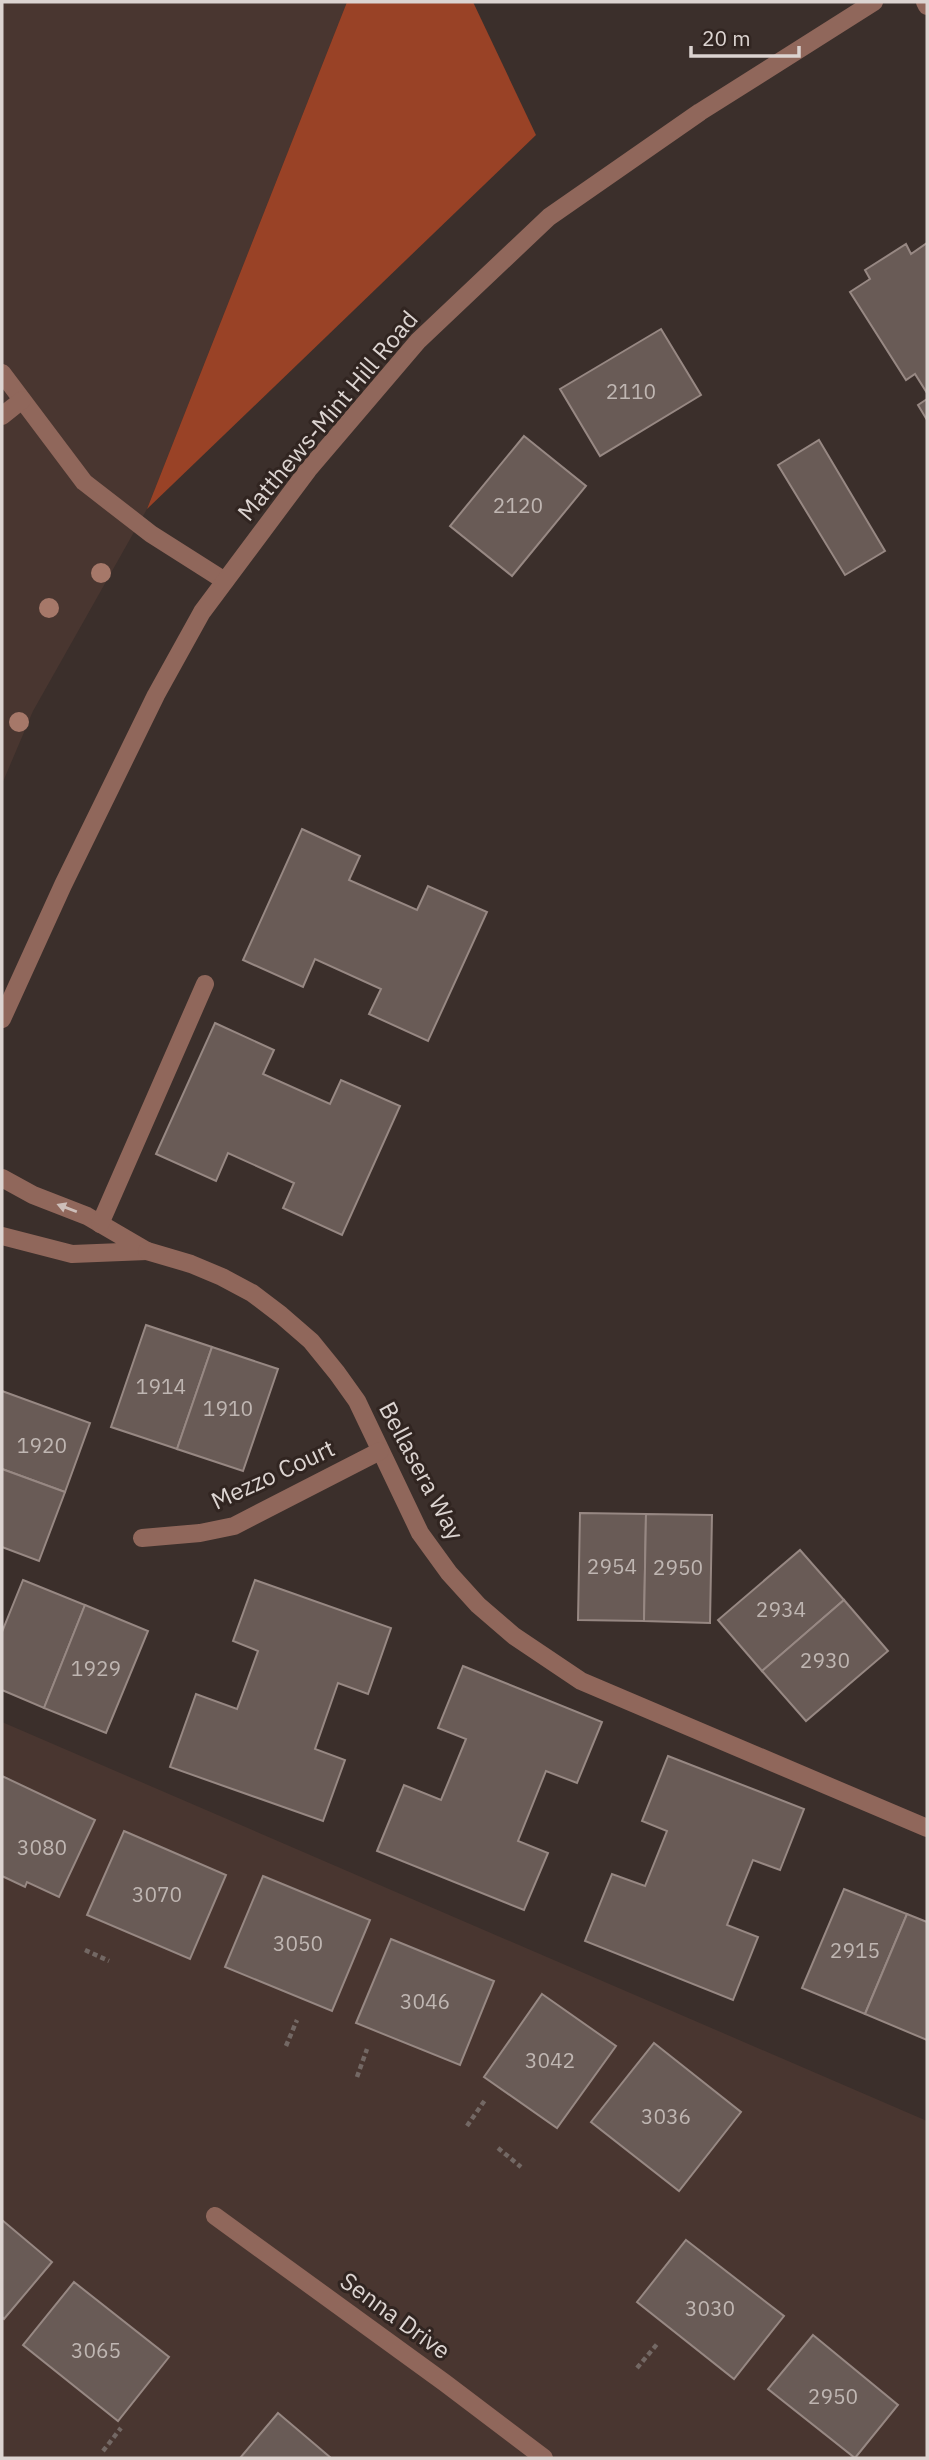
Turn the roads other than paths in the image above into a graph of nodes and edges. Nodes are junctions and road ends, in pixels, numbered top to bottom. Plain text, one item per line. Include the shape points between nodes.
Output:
1 (874, 2) edge
2 (2, 373) edge
3 (22, 400) junction
4 (2, 416) edge
5 (225, 582) junction
6 (205, 984) dead end
7 (2, 1019) edge
8 (2, 1178) edge
9 (100, 1224) junction
10 (2, 1236) edge
11 (147, 1251) junction
12 (380, 1451) junction
13 (142, 1538) dead end
14 (927, 1828) edge
15 (215, 2216) dead end
16 (544, 2458) edge

1 - 5 street, Matthews-Mint Hill Road via 699,112 549,218 418,341 308,470
2 - 3 street
3 - 4 street
3 - 5 street via 84,482 151,534
5 - 7 street, Matthews-Mint Hill Road via 202,612 156,695
6 - 9 street
9 -> 8 street, Bellasera Way
9 - 11 street, Bellasera Way
10 - 11 street, Bellasera Way via 72,1254
11 - 12 street, Bellasera Way via 222,1277 281,1314 337,1373
12 - 13 street, Mezzo Court via 234,1525 200,1534
12 - 14 street, Bellasera Way via 420,1533 478,1605 514,1636 581,1681
15 - 16 street, Senna Drive

